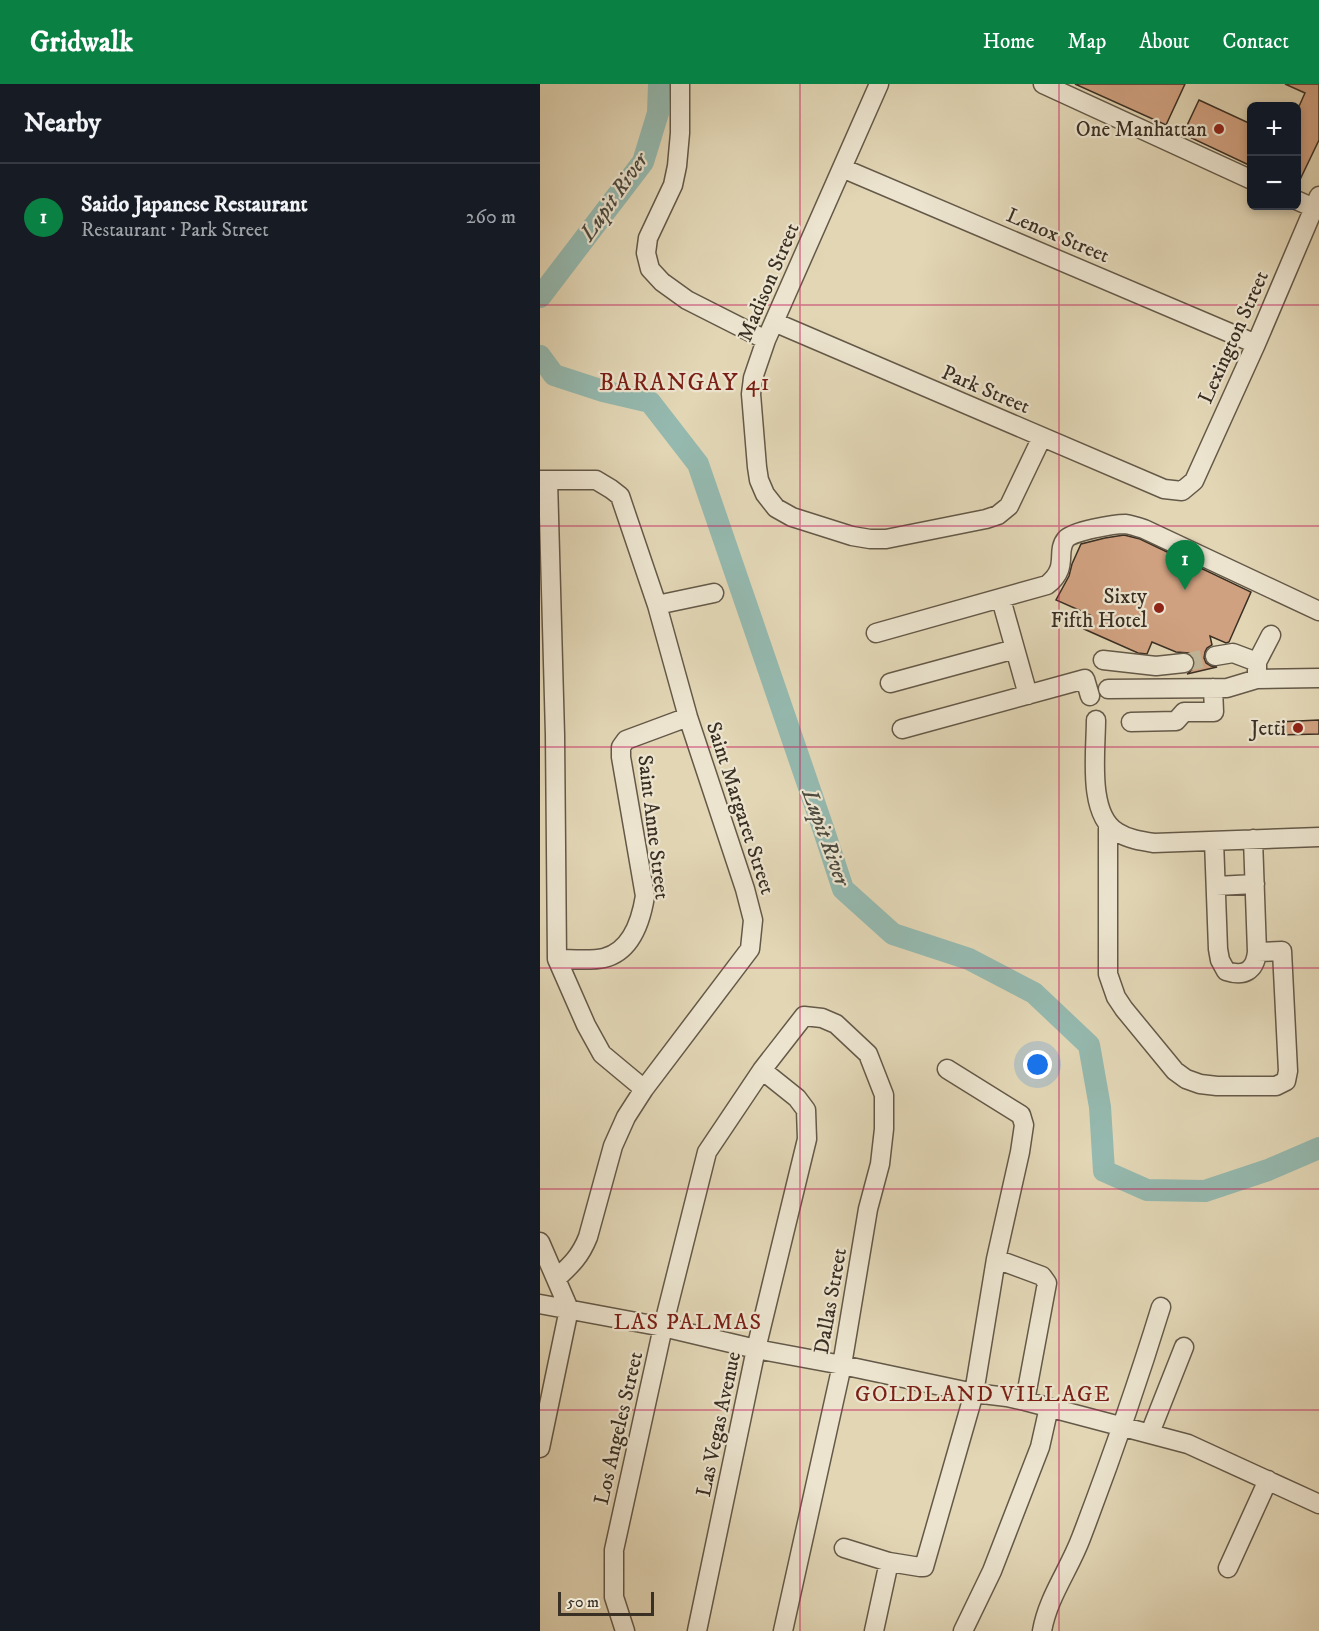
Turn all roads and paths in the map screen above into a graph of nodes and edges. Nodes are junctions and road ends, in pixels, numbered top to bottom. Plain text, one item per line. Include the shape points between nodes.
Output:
1 (680, 84) edge
2 (879, 84) edge
3 (1043, 84) edge
4 (842, 168) junction
5 (1247, 178) edge
6 (1301, 200) edge
7 (1316, 202) edge
8 (774, 322) junction
9 (766, 340) junction
10 (1256, 344) junction
11 (1042, 437) junction
12 (544, 480) edge
13 (1182, 491) joint
14 (714, 593) dead end
15 (1001, 599) junction
16 (657, 605) junction
17 (1319, 611) edge
18 (876, 633) dead end
19 (1271, 635) dead end
20 (1015, 649) junction
21 (1215, 656) tunnel mouth
22 (1103, 660) dead end
23 (1184, 663) tunnel mouth
24 (1257, 671) junction
25 (1319, 678) edge
26 (890, 683) dead end
27 (1213, 688) junction
28 (1108, 689) dead end
29 (1028, 695) junction
30 (1090, 696) dead end
31 (687, 717) junction
32 (1096, 720) dead end
33 (1131, 722) dead end
34 (902, 729) dead end
35 (1108, 825) junction
36 (1319, 837) edge
37 (1253, 839) junction
38 (1214, 841) junction
39 (1255, 884) junction
40 (1216, 886) junction
41 (548, 889) edge
42 (1257, 952) junction
43 (557, 959) junction
44 (804, 1016) joint
45 (947, 1068) dead end
46 (762, 1070) junction
47 (644, 1089) junction
48 (540, 1242) edge
49 (996, 1259) junction
50 (556, 1279) junction
51 (540, 1304) edge
52 (1161, 1307) dead end
53 (569, 1310) junction
54 (663, 1327) junction
55 (1184, 1347) dead end
56 (756, 1349) junction
57 (842, 1365) junction
58 (974, 1393) junction
59 (1025, 1401) junction
60 (545, 1403) edge
61 (1049, 1407) junction
62 (1122, 1426) junction
63 (1150, 1433) junction
64 (540, 1448) edge
65 (1268, 1480) junction
66 (1319, 1504) edge
67 (844, 1548) dead end
68 (889, 1562) junction
69 (1228, 1568) dead end
70 (625, 1631) edge
71 (697, 1631) edge
72 (783, 1631) edge
73 (874, 1631) edge
74 (963, 1631) edge
75 (1042, 1631) edge

1 - 9 street via 677,166 673,185 648,238 650,269 687,300
2 - 4 street, Madison Street
3 - 5 street
4 - 8 street, Madison Street
4 - 10 street, Lenox Street
6 - 7 street
7 - 10 street, Lexington Street
8 - 9 street, Madison Street
8 - 11 street, Park Street
9 - 11 street, Madison Street via 751,394 757,467 765,494 776,508 792,517 870,539 986,519 1009,506
10 - 13 street, Lexington Street via 1194,481
11 - 13 street, Park Street via 1164,489
12 - 16 street, Saint Margaret Street via 596,480 620,496
12 - 41 street via 555,735
14 - 16 street
15 - 17 street via 1038,589 1055,579 1065,540 1074,534 1125,524 1144,529
15 - 18 street
15 - 20 street
16 - 31 street, Saint Margaret Street
19 - 24 street
20 - 26 street
20 - 29 street
21 - 24 street via 1233,653
22 - 23 street via 1156,666
24 - 25 street
24 - 27 street via 1227,688
27 - 28 street
27 - 33 street via 1214,712 1184,712 1176,721
29 - 30 street via 1085,679
29 - 34 street
31 - 43 street, Saint Anne Street via 626,740 621,747 645,896 637,930 620,951 604,958
31 - 47 street, Saint Margaret Street via 746,889 753,920 750,949
32 - 35 street via 1096,789
35 - 38 street via 1118,833 1154,843
35 - 42 street via 1108,974 1116,997 1131,1018 1186,1079 1218,1086 1276,1086 1286,1081 1282,951
36 - 37 street
37 - 38 street
37 - 39 street
38 - 40 street
39 - 40 street
39 - 42 street
40 - 42 street via 1218,949 1226,970 1235,974 1252,968
41 - 43 street
43 - 47 street via 602,1054
44 - 46 street, Los Angeles Street
44 - 57 street, Dallas Street via 836,1024 868,1054 884,1095 880,1164 868,1209
45 - 49 street via 1021,1115 1024,1125
46 - 54 street, Los Angeles Street via 706,1152
46 - 56 street, Las Vegas Avenue via 806,1110 807,1139
47 - 50 street, Saint Margaret Street via 613,1146 582,1251
48 - 50 street
49 - 58 street
49 - 59 street via 1042,1276 1047,1283
50 - 53 street
51 - 53 street
52 - 62 street
53 - 54 street
53 - 60 street
54 - 56 street
54 - 70 street, Los Angeles Street via 614,1550 614,1597
55 - 63 street
56 - 57 street
56 - 71 street, Las Vegas Avenue
57 - 58 street
57 - 72 street, Dallas Street
58 - 59 street
58 - 68 street via 924,1567
59 - 61 street
60 - 64 street
61 - 62 street
61 - 74 street via 1040,1447 992,1571
62 - 63 street
62 - 75 street via 1073,1559 1045,1615
63 - 65 street via 1188,1444
65 - 66 street
65 - 69 street
67 - 68 street
68 - 73 street

